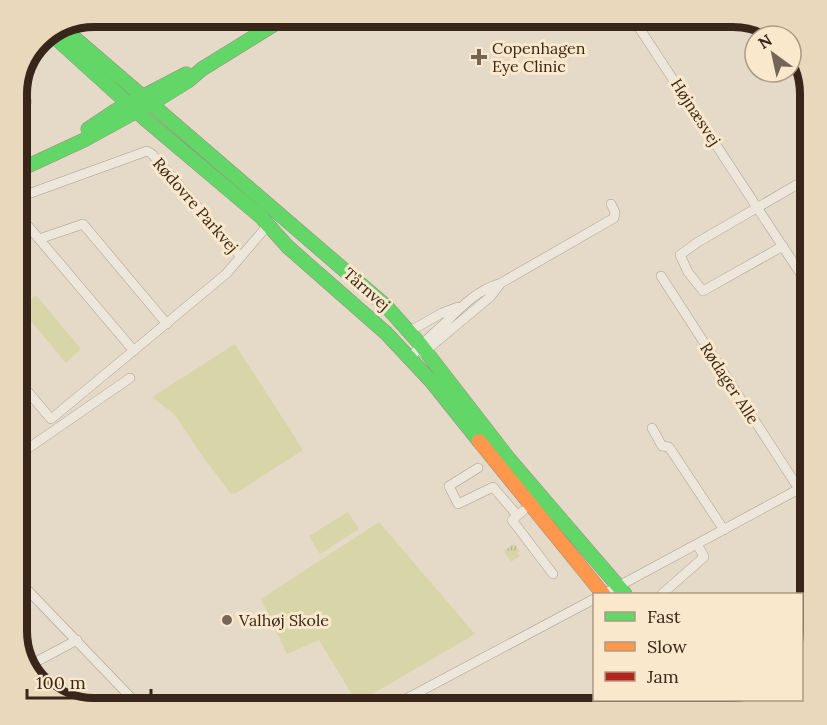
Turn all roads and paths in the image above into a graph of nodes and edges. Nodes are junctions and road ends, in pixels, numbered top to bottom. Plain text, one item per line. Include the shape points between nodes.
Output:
1 (269, 27) edge
2 (277, 27) edge
3 (639, 27) edge
4 (69, 33) edge
5 (57, 39) edge
6 (243, 44) junction
7 (148, 99) junction
8 (132, 108) junction
9 (27, 166) edge
10 (800, 183) edge
11 (27, 194) edge
12 (611, 204) dead end
13 (759, 208) junction
14 (27, 225) edge
15 (268, 225) junction
16 (39, 239) junction
17 (783, 246) junction
18 (241, 257) junction
19 (800, 272) edge
20 (662, 276) dead end
21 (501, 284) junction
22 (460, 306) junction
23 (167, 324) junction
24 (410, 331) junction
25 (422, 348) junction
26 (134, 351) junction
27 (410, 359) junction
28 (130, 378) dead end
29 (27, 391) edge
30 (652, 428) dead end
31 (27, 449) edge
32 (478, 468) dead end
33 (799, 489) joint
34 (724, 530) junction
35 (697, 544) junction
36 (553, 574) dead end
37 (27, 589) edge
38 (621, 591) edge
39 (603, 593) edge
40 (663, 593) edge
41 (593, 600) edge
42 (77, 640) junction
43 (35, 662) edge
44 (132, 698) edge
45 (408, 698) edge

1 - 6 street
2 - 6 street
3 - 13 street, Højnæsvej
4 - 7 street, Tårnvej
5 - 8 street, Tårnvej
6 - 7 street via 188,81
7 - 8 street
7 - 24 street, Tårnvej
8 - 9 street via 84,140
8 - 15 street, Tårnvej
10 - 13 street
11 - 18 street, Rødovre Parkvej via 147,151
12 - 21 street via 614,218
13 - 17 street, Højnæsvej
13 - 17 street via 684,251 680,255 688,272 703,291
14 - 16 street
15 - 18 street, Rødovre Parkvej
15 - 27 street, Tårnvej
16 - 23 street via 83,224
16 - 26 street
17 - 19 street, Højnæsvej
18 - 23 street, Rødovre Parkvej
20 - 33 street, Rødager Alle
21 - 22 street via 485,288
21 - 25 street via 490,297
22 - 24 street
22 - 25 street
23 - 26 street, Rødovre Parkvej
24 - 25 street, Tårnvej
25 - 27 street
25 - 38 street, Tårnvej via 515,467
26 - 29 street, Rødovre Parkvej via 51,419
27 - 39 street, Tårnvej
28 - 31 street
30 - 34 street
32 - 36 street via 449,486 458,504 493,487 520,513 512,520
33 - 34 street
34 - 35 street
35 - 38 street
35 - 40 street via 704,557
37 - 42 street
41 - 45 street
42 - 43 street
42 - 44 street

